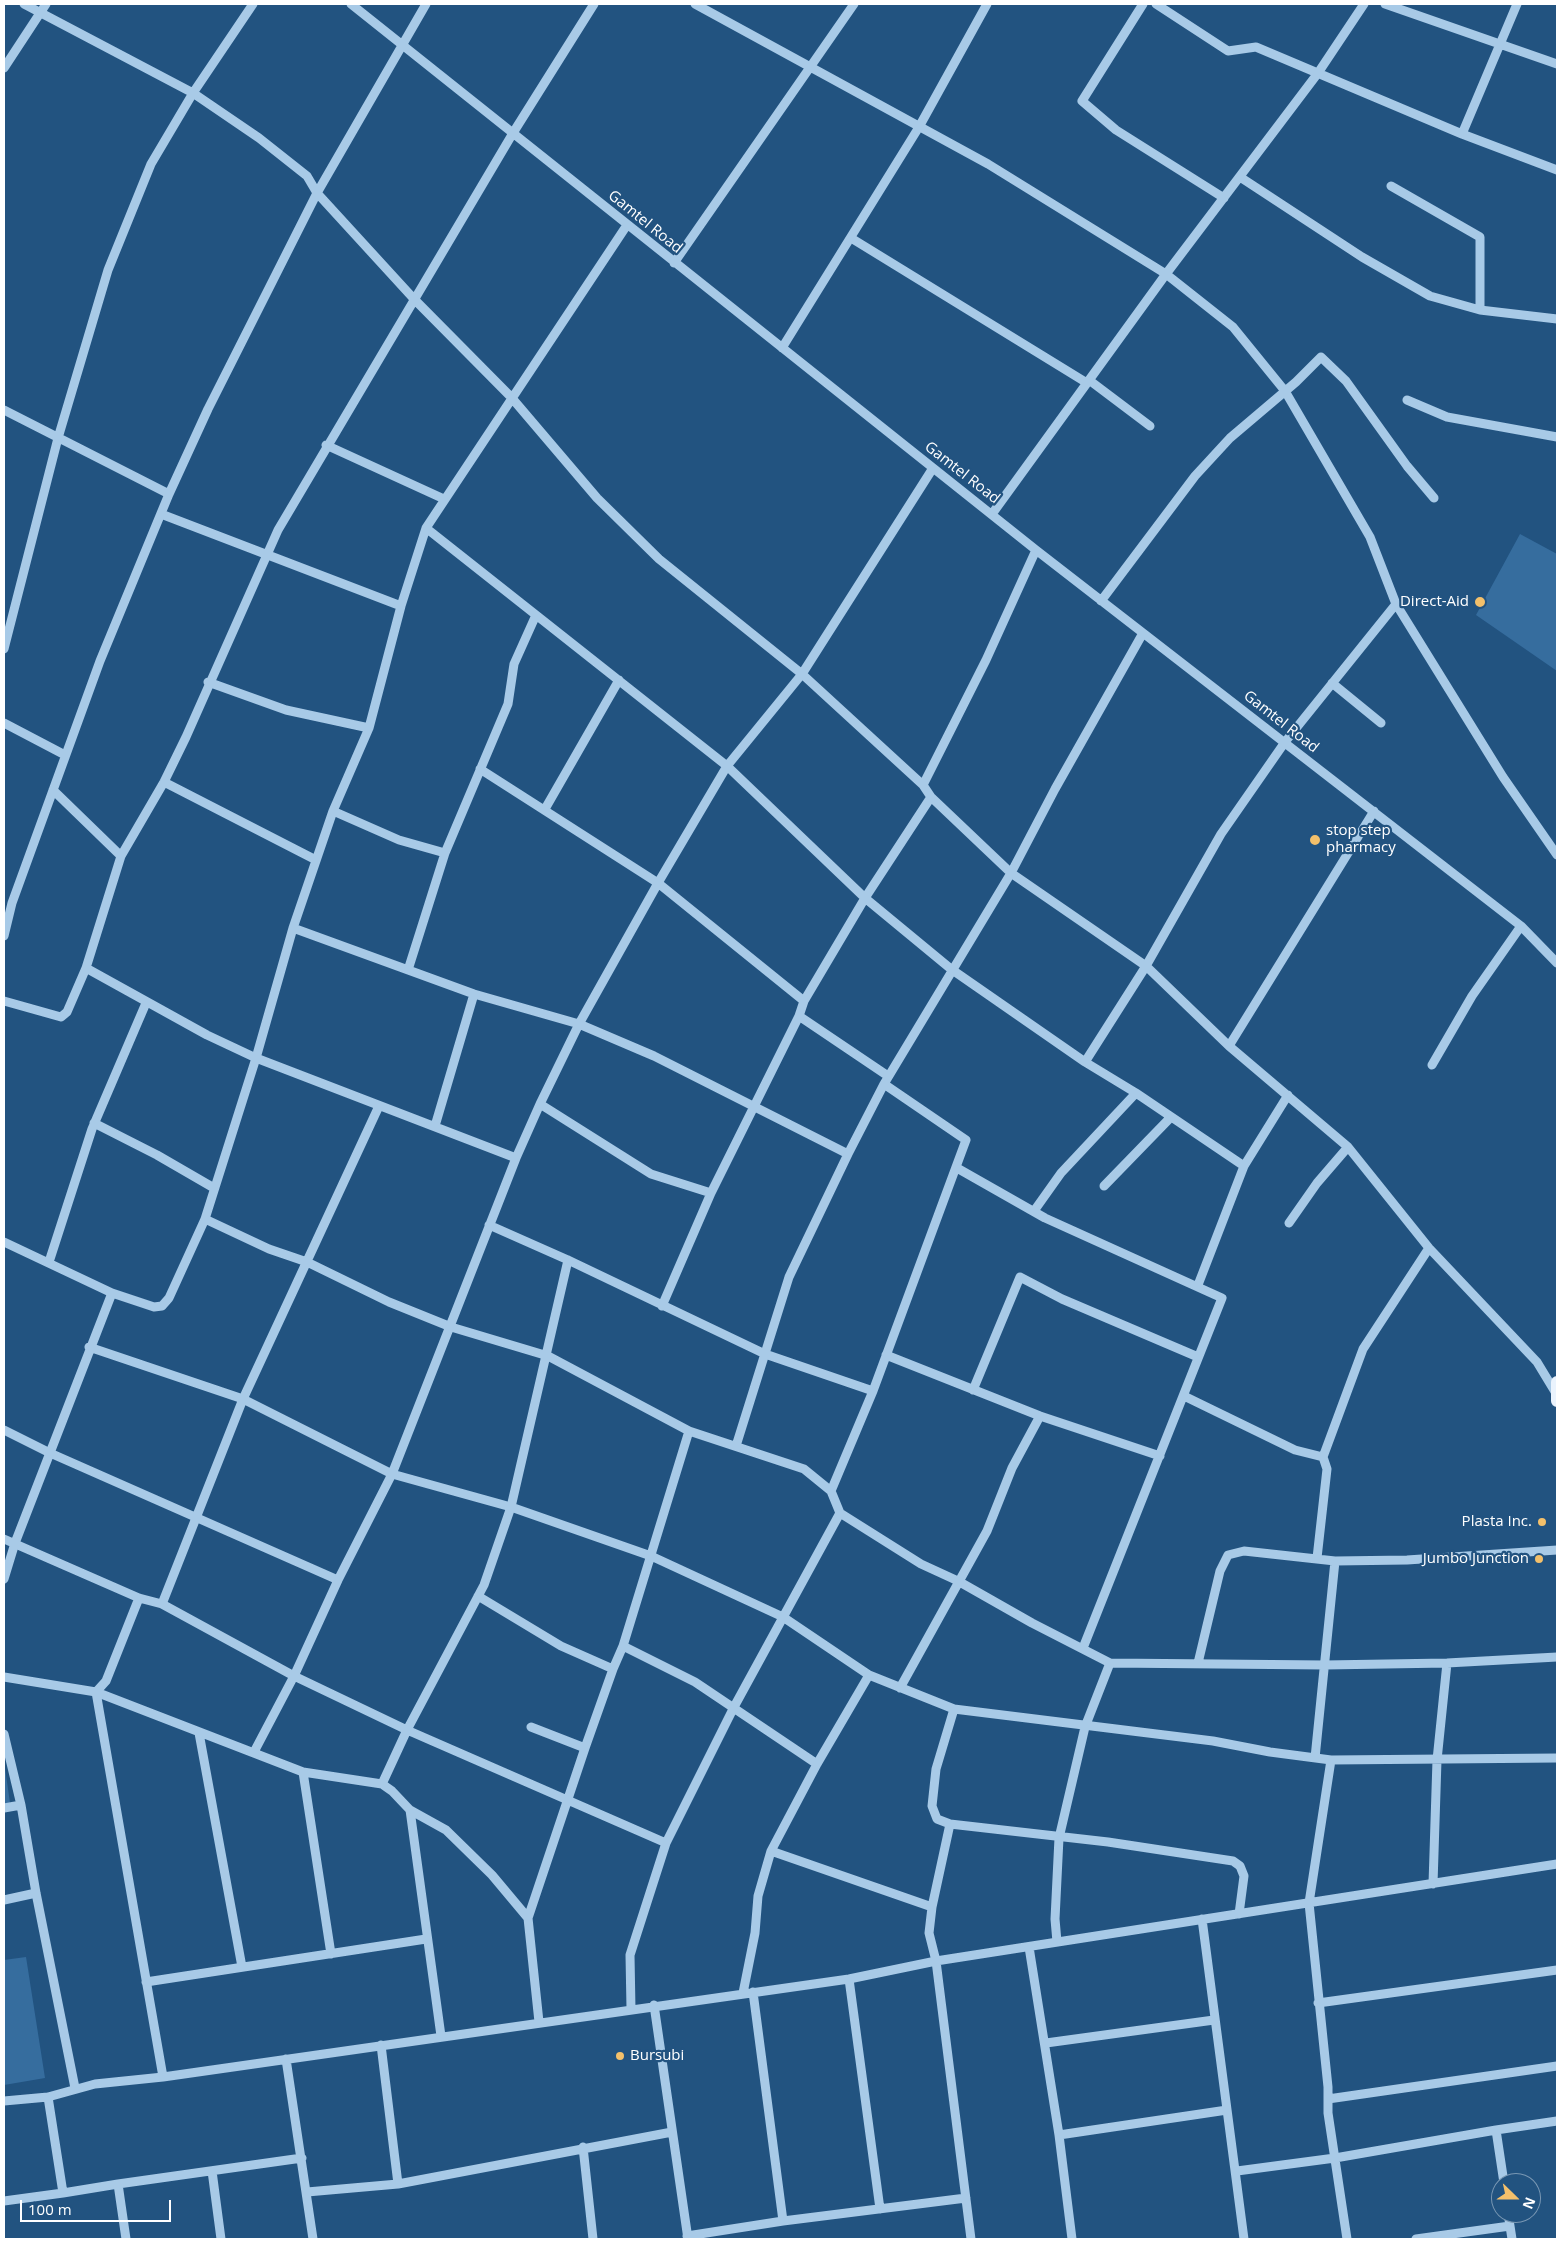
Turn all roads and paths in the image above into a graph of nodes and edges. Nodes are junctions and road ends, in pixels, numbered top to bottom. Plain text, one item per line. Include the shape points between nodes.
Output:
1 (24, 4) edge
2 (46, 4) edge
3 (253, 4) edge
4 (351, 4) edge
5 (426, 4) edge
6 (594, 4) edge
7 (695, 4) edge
8 (854, 4) edge
9 (987, 4) edge
10 (1143, 4) edge
11 (1156, 4) edge
12 (1364, 4) edge
13 (1385, 4) edge
14 (1517, 4) edge
15 (40, 12) junction
16 (401, 44) junction
17 (1500, 44) junction
18 (1557, 64) edge
19 (4, 68) edge
20 (810, 68) junction
21 (1318, 73) junction
22 (193, 93) junction
23 (920, 127) junction
24 (513, 133) junction
25 (1462, 134) junction
26 (1557, 170) edge
27 (1240, 177) junction
28 (1391, 186) dead end
29 (317, 193) junction
30 (1224, 198) junction
31 (627, 224) junction
32 (851, 238) junction
33 (674, 263) junction
34 (1166, 274) junction
35 (414, 299) junction
36 (1480, 310) junction
37 (1557, 319) edge
38 (782, 348) junction
39 (1088, 382) junction
40 (1285, 391) junction
41 (511, 397) junction
42 (1407, 400) dead end
43 (4, 410) edge
44 (1150, 426) dead end
45 (1557, 437) edge
46 (58, 438) junction
47 (326, 445) junction
48 (933, 468) junction
49 (169, 494) junction
50 (1434, 498) dead end
51 (444, 499) junction
52 (162, 514) junction
53 (992, 514) junction
54 (426, 528) junction
55 (1036, 550) junction
56 (267, 555) junction
57 (1101, 601) junction
58 (1396, 604) junction
59 (401, 606) junction
60 (536, 615) junction
61 (1142, 633) junction
62 (4, 650) edge
63 (802, 674) junction
64 (619, 680) junction
65 (208, 682) junction
66 (1332, 683) junction
67 (4, 723) edge
68 (1381, 723) dead end
69 (369, 728) junction
70 (1285, 742) junction
71 (65, 755) junction
72 (728, 766) junction
73 (480, 769) junction
74 (164, 782) junction
75 (923, 785) junction
76 (53, 790) junction
77 (931, 797) junction
78 (545, 809) junction
79 (333, 811) junction
80 (1374, 811) junction
81 (445, 853) junction
82 (1557, 855) edge
83 (121, 856) junction
84 (316, 860) junction
85 (1011, 873) junction
86 (658, 883) junction
87 (865, 898) junction
88 (1521, 926) junction
89 (293, 928) junction
90 (4, 936) edge
91 (1557, 963) edge
92 (1146, 966) junction
93 (86, 968) junction
94 (951, 969) junction
95 (408, 970) junction
96 (474, 994) junction
97 (4, 1000) edge
98 (804, 1001) junction
99 (146, 1003) junction
100 (800, 1016) junction
101 (579, 1024) junction
102 (1229, 1046) junction
103 (256, 1058) junction
104 (1085, 1062) junction
105 (1432, 1065) dead end
106 (886, 1080) junction
107 (1136, 1093) junction
108 (1288, 1095) junction
109 (540, 1104) junction
110 (379, 1106) junction
111 (756, 1106) junction
112 (1171, 1117) junction
113 (94, 1123) junction
114 (435, 1126) junction
115 (1348, 1147) junction
116 (848, 1154) junction
117 (516, 1158) junction
118 (1244, 1166) junction
119 (958, 1168) junction
120 (1104, 1186) dead end
121 (214, 1188) junction
122 (711, 1193) junction
123 (1034, 1211) junction
124 (205, 1219) junction
125 (1289, 1223) dead end
126 (489, 1225) junction
127 (4, 1242) edge
128 (1429, 1248) junction
129 (568, 1260) junction
130 (49, 1262) junction
131 (307, 1262) junction
132 (1198, 1285) junction
133 (112, 1293) junction
134 (662, 1306) junction
135 (451, 1327) junction
136 (89, 1347) junction
137 (765, 1354) junction
138 (886, 1355) junction
139 (548, 1356) junction
140 (1198, 1357) junction
141 (1557, 1382) edge
142 (972, 1390) junction
143 (873, 1391) junction
144 (1557, 1395) edge
145 (1184, 1396) junction
146 (243, 1399) junction
147 (1557, 1401) edge
148 (1040, 1416) junction
149 (4, 1430) edge
150 (689, 1431) junction
151 (736, 1446) junction
152 (50, 1453) junction
153 (1160, 1456) junction
154 (1323, 1457) junction
155 (392, 1474) junction
156 (831, 1491) junction
157 (511, 1507) junction
158 (840, 1513) junction
159 (196, 1516) junction
160 (4, 1539) edge
161 (15, 1543) junction
162 (1557, 1550) edge
163 (651, 1556) junction
164 (1317, 1558) junction
165 (1335, 1560) junction
166 (4, 1579) edge
167 (338, 1580) junction
168 (958, 1581) junction
169 (478, 1596) junction
170 (139, 1598) junction
171 (162, 1604) junction
172 (783, 1617) junction
173 (623, 1646) junction
174 (1083, 1648) junction
175 (1557, 1657) edge
176 (1198, 1662) junction
177 (1110, 1663) junction
178 (1447, 1663) junction
179 (1325, 1665) junction
180 (613, 1669) junction
181 (869, 1675) junction
182 (294, 1676) junction
183 (4, 1677) edge
184 (900, 1688) junction
185 (96, 1692) junction
186 (734, 1707) junction
187 (954, 1709) junction
188 (531, 1727) dead end
189 (1085, 1727) junction
190 (407, 1730) junction
191 (199, 1733) junction
192 (4, 1734) edge
193 (585, 1748) junction
194 (254, 1752) junction
195 (1315, 1758) junction
196 (1557, 1758) edge
197 (1331, 1760) junction
198 (1437, 1760) junction
199 (817, 1764) junction
200 (303, 1772) junction
201 (382, 1784) junction
202 (569, 1801) junction
203 (22, 1805) junction
204 (4, 1808) edge
205 (410, 1810) junction
206 (950, 1824) junction
207 (1059, 1838) junction
208 (666, 1843) junction
209 (771, 1851) junction
210 (1557, 1864) edge
211 (1433, 1884) junction
212 (36, 1893) junction
213 (4, 1900) edge
214 (1309, 1904) junction
215 (932, 1907) junction
216 (1239, 1914) junction
217 (528, 1918) junction
218 (1202, 1919) junction
219 (426, 1939) junction
220 (1057, 1942) junction
221 (1030, 1947) junction
222 (331, 1954) junction
223 (936, 1961) junction
224 (242, 1967) junction
225 (1557, 1970) edge
226 (849, 1979) junction
227 (146, 1982) junction
228 (753, 1992) junction
229 (743, 1993) junction
230 (1318, 2003) junction
231 (654, 2005) junction
232 (631, 2009) junction
233 (1214, 2020) junction
234 (539, 2022) junction
235 (440, 2036) junction
236 (1046, 2043) junction
237 (381, 2045) junction
238 (286, 2059) junction
239 (1557, 2066) edge
240 (163, 2077) junction
241 (75, 2088) junction
242 (48, 2097) junction
243 (1328, 2099) junction
244 (4, 2102) edge
245 (1227, 2110) junction
246 (1557, 2122) edge
247 (1496, 2130) junction
248 (672, 2132) junction
249 (1060, 2135) junction
250 (582, 2147) junction
251 (302, 2158) junction
252 (1335, 2158) junction
253 (212, 2171) junction
254 (1236, 2171) junction
255 (1502, 2173) edge
256 (118, 2184) junction
257 (398, 2184) junction
258 (307, 2192) junction
259 (63, 2193) junction
260 (966, 2198) junction
261 (4, 2201) edge
262 (880, 2209) junction
263 (783, 2221) junction
264 (1510, 2223) edge
265 (1510, 2226) junction
266 (688, 2237) edge
267 (126, 2239) edge
268 (221, 2239) edge
269 (313, 2239) edge
270 (593, 2239) edge
271 (971, 2239) edge
272 (1072, 2239) edge
273 (1244, 2239) edge
274 (1347, 2239) edge
275 (1416, 2239) edge
276 (1512, 2239) edge

1 - 15 street
2 - 15 street
3 - 22 street
4 - 16 street, Gamtel Road
5 - 16 street
6 - 24 street
7 - 20 street
8 - 20 street
9 - 23 street
10 - 30 street via 1082,100 1116,130
11 - 21 street via 1228,51 1256,47
12 - 21 street
13 - 17 street
14 - 17 street
15 - 19 street
15 - 22 street
16 - 24 street, Gamtel Road
16 - 29 street
17 - 18 street
17 - 25 street
20 - 23 street
20 - 33 street
21 - 25 street
21 - 27 street
22 - 29 street via 307,176
22 - 46 street via 142,184 108,270
23 - 32 street
23 - 34 street via 988,164
24 - 31 street, Gamtel Road
24 - 35 street
25 - 26 street
27 - 30 street
27 - 36 street via 1362,257 1430,296
28 - 36 street via 1480,236
29 - 35 street
29 - 49 street via 208,409
30 - 34 street
31 - 33 street, Gamtel Road
31 - 41 street
32 - 38 street
32 - 39 street
33 - 38 street, Gamtel Road
34 - 39 street
34 - 40 street via 1233,327
35 - 41 street
35 - 47 street
36 - 37 street
38 - 48 street, Gamtel Road
39 - 44 street
39 - 53 street
40 - 50 street via 1320,357 1346,381
40 - 57 street via 1230,438 1195,476
40 - 58 street via 1370,537
41 - 51 street
41 - 63 street via 597,498 659,559
42 - 45 street via 1446,417
43 - 46 street
46 - 49 street
46 - 62 street
47 - 51 street
47 - 56 street
48 - 53 street, Gamtel Road
48 - 63 street
49 - 52 street
51 - 54 street
52 - 56 street
52 - 71 street via 100,661
53 - 55 street, Gamtel Road
54 - 59 street
54 - 60 street
55 - 57 street, Gamtel Road
55 - 75 street via 986,660
56 - 59 street
56 - 65 street
57 - 61 street, Gamtel Road
58 - 66 street
58 - 82 street via 1503,777
59 - 69 street
60 - 64 street
60 - 73 street via 514,664 508,704
61 - 70 street, Gamtel Road
61 - 85 street
63 - 72 street
63 - 75 street
64 - 72 street
64 - 78 street
65 - 69 street via 286,710
65 - 74 street
66 - 68 street
66 - 70 street
67 - 71 street
69 - 79 street
70 - 80 street, Gamtel Road
70 - 92 street via 1221,834
71 - 76 street
72 - 86 street
72 - 87 street
73 - 78 street
73 - 81 street
74 - 83 street
74 - 84 street
75 - 77 street
76 - 83 street
76 - 90 street via 12,903
77 - 85 street
77 - 87 street
78 - 86 street
79 - 81 street via 399,840
79 - 84 street
80 - 88 street, Gamtel Road
80 - 102 street
81 - 95 street
83 - 93 street
84 - 89 street
85 - 92 street
85 - 94 street
86 - 98 street
86 - 101 street
87 - 94 street
87 - 98 street
88 - 91 street, Gamtel Road
88 - 105 street via 1472,996
89 - 95 street
89 - 103 street
92 - 102 street
92 - 104 street
93 - 97 street via 67,1012 61,1017
93 - 99 street
94 - 104 street
94 - 106 street
95 - 96 street
96 - 101 street
96 - 114 street
98 - 100 street
99 - 103 street
99 - 113 street
100 - 106 street
100 - 111 street
101 - 109 street
101 - 111 street
102 - 108 street
103 - 110 street
103 - 121 street
104 - 107 street
106 - 116 street
106 - 119 street via 966,1140
107 - 112 street
107 - 123 street via 1061,1173
108 - 115 street
108 - 118 street
109 - 117 street
109 - 122 street via 651,1174
110 - 114 street
110 - 131 street
111 - 116 street
111 - 122 street
112 - 118 street
112 - 120 street
113 - 121 street via 157,1154
113 - 130 street
114 - 117 street
115 - 125 street
115 - 128 street
116 - 137 street via 789,1277
117 - 126 street
118 - 132 street
119 - 123 street
119 - 138 street
121 - 124 street
122 - 134 street
123 - 132 street
124 - 131 street via 269,1249
124 - 133 street via 169,1298 162,1306 154,1307
126 - 129 street
126 - 135 street
127 - 130 street
128 - 144 street via 1537,1362
128 - 154 street via 1363,1349
129 - 134 street
129 - 139 street
130 - 133 street
131 - 135 street
131 - 146 street
132 - 140 street via 1222,1298
133 - 136 street
134 - 137 street
135 - 139 street
135 - 155 street
136 - 146 street
136 - 152 street
137 - 143 street
137 - 151 street
138 - 142 street
138 - 143 street
139 - 150 street
139 - 157 street
140 - 142 street via 1020,1278
140 - 145 street
141 - 144 main road
142 - 148 street
143 - 156 street
144 - 147 main road
145 - 153 street
145 - 154 street via 1295,1450
146 - 155 street
146 - 159 street
148 - 153 street
148 - 168 street via 1012,1468 987,1531
149 - 152 street
150 - 151 street
150 - 163 street
151 - 156 street via 804,1469
152 - 159 street
152 - 161 street
153 - 174 street
154 - 164 street via 1327,1469
155 - 157 street
155 - 167 street
156 - 158 street
157 - 163 street
157 - 169 street
158 - 168 street via 921,1564
158 - 172 street
159 - 167 street
159 - 171 street
160 - 161 street
161 - 166 street
161 - 170 street
162 - 165 street via 1484,1556
163 - 172 street
163 - 173 street
164 - 165 street
164 - 176 street via 1244,1551 1228,1555 1220,1571
165 - 179 street
167 - 182 street
168 - 174 street
168 - 184 street
169 - 180 street via 561,1646
169 - 190 street
170 - 171 street
170 - 185 street via 106,1681
171 - 182 street
172 - 181 street
172 - 186 street
173 - 180 street
173 - 186 street via 695,1682
174 - 177 street
175 - 178 street
176 - 177 street
176 - 179 street
177 - 189 street
178 - 179 street
178 - 198 street
179 - 195 street
180 - 193 street
181 - 184 street
181 - 199 street
182 - 190 street
182 - 194 street
183 - 185 street
184 - 187 street
185 - 191 street
185 - 227 street
186 - 199 street
186 - 208 street
187 - 189 street
187 - 206 street via 936,1768 932,1806 937,1819
188 - 193 street
189 - 195 street via 1213,1741
189 - 207 street
190 - 201 street
190 - 202 street
191 - 194 street
191 - 224 street
192 - 203 street
193 - 202 street
194 - 200 street
195 - 197 street
196 - 198 street
197 - 198 street
197 - 214 street
198 - 211 street
199 - 209 street
200 - 201 street
200 - 222 street
201 - 205 street
202 - 208 street
202 - 217 street
203 - 204 street
203 - 212 street
205 - 217 street via 446,1830 492,1875
205 - 219 street
206 - 207 street
206 - 215 street
207 - 216 street via 1233,1861 1240,1866 1244,1876
207 - 220 street
208 - 232 street via 630,1955
209 - 215 street
209 - 229 street via 758,1896 755,1933
210 - 211 street
211 - 214 street
212 - 213 street
212 - 241 street
214 - 216 street
214 - 230 street
215 - 223 street via 929,1933
216 - 218 street
217 - 234 street
218 - 220 street
218 - 233 street
219 - 222 street
219 - 235 street
220 - 221 street
221 - 223 street
221 - 236 street
222 - 224 street
223 - 226 street
223 - 260 street
224 - 227 street
225 - 230 street
226 - 228 street
226 - 262 street
227 - 240 street
228 - 229 street
228 - 263 street
229 - 231 street
230 - 243 street
231 - 232 street
231 - 248 street
232 - 234 street
233 - 236 street
233 - 245 street
234 - 235 street
235 - 237 street
236 - 249 street
237 - 238 street
237 - 257 street
238 - 240 street
238 - 251 street
239 - 243 street
240 - 241 street
241 - 242 street
242 - 244 street
242 - 259 street
243 - 252 street
245 - 249 street
245 - 254 street
246 - 247 street
247 - 252 street
247 - 255 street
248 - 250 street
248 - 266 street
249 - 272 street
250 - 257 street
250 - 270 street
251 - 253 street
251 - 258 street
252 - 254 street
252 - 274 street
253 - 256 street
253 - 268 street
254 - 273 street
256 - 259 street
256 - 267 street
257 - 258 street
258 - 269 street
259 - 261 street
260 - 262 street
260 - 271 street
262 - 263 street
263 - 266 street
264 - 265 street
265 - 275 street
265 - 276 street

